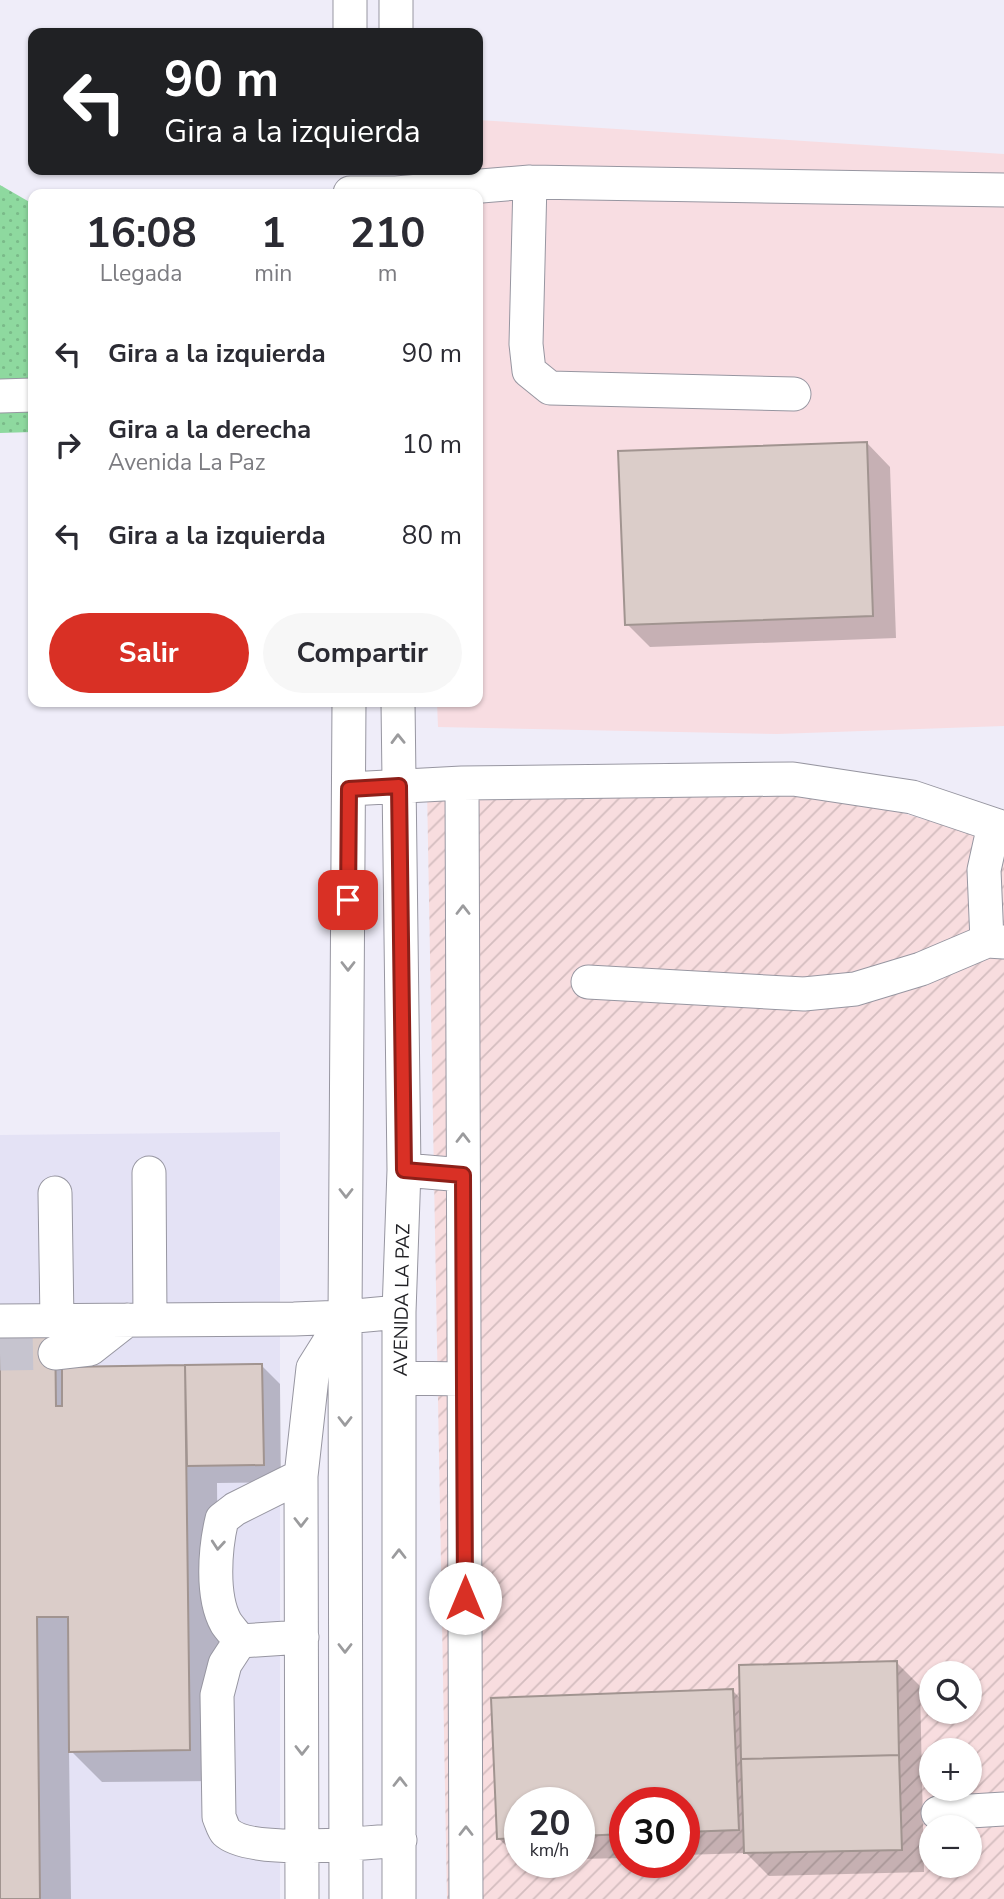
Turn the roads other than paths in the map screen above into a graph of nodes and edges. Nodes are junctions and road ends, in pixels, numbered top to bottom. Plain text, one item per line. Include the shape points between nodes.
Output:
1 (351, 0) edge
2 (396, 0) edge
3 (351, 28) edge
4 (396, 28) edge
5 (530, 182) junction
6 (350, 186) edge
7 (396, 186) edge
8 (1004, 190) edge
9 (794, 394) dead end
10 (28, 395) edge
11 (0, 396) edge
12 (349, 707) edge
13 (398, 707) edge
14 (462, 783) junction
15 (399, 786) junction
16 (349, 789) junction
17 (999, 826) edge
18 (995, 942) edge
19 (587, 982) dead end
20 (404, 1170) junction
21 (149, 1173) dead end
22 (463, 1175) junction
23 (55, 1193) dead end
24 (399, 1312) junction
25 (345, 1317) junction
26 (139, 1320) junction
27 (0, 1321) edge
28 (56, 1337) junction
29 (399, 1378) junction
30 (464, 1379) junction
31 (301, 1476) junction
32 (302, 1637) junction
33 (240, 1641) junction
34 (1004, 1809) edge
35 (938, 1814) dead end
36 (400, 1840) junction
37 (345, 1845) junction
38 (302, 1847) junction
39 (302, 1899) edge
40 (346, 1899) edge
41 (399, 1899) edge
42 (466, 1899) edge

1 - 3 street
2 - 4 street
5 - 7 street
5 - 8 street
5 - 9 street via 526,344 529,371 550,388
6 - 7 street
10 - 11 street
12 - 16 street
15 -> 13 street, AVENIDA LA PAZ
14 - 15 street
14 - 17 street via 793,779 912,797
22 -> 14 street
15 - 16 street
15 - 20 street, AVENIDA LA PAZ
16 -> 25 street
17 - 18 street via 984,870
18 - 19 street via 855,989 817,993
20 - 22 street
20 - 24 street, AVENIDA LA PAZ
21 - 26 street
22 - 30 street
23 - 28 street
24 - 25 street
24 - 29 street, AVENIDA LA PAZ
25 - 26 street
25 - 31 street via 313,1368
25 -> 37 street
26 - 28 street
27 - 28 street
29 - 30 street
36 -> 29 street, AVENIDA LA PAZ
42 -> 30 street
31 -> 32 street
31 -> 33 street via 222,1519 216,1542 217,1588 225,1622
32 - 33 street
32 -> 38 street
33 - 38 street via 225,1664 217,1695 219,1817 226,1832 245,1841
34 - 35 street
36 - 37 street
36 - 41 street, AVENIDA LA PAZ
37 - 38 street
37 - 40 street
38 - 39 street

